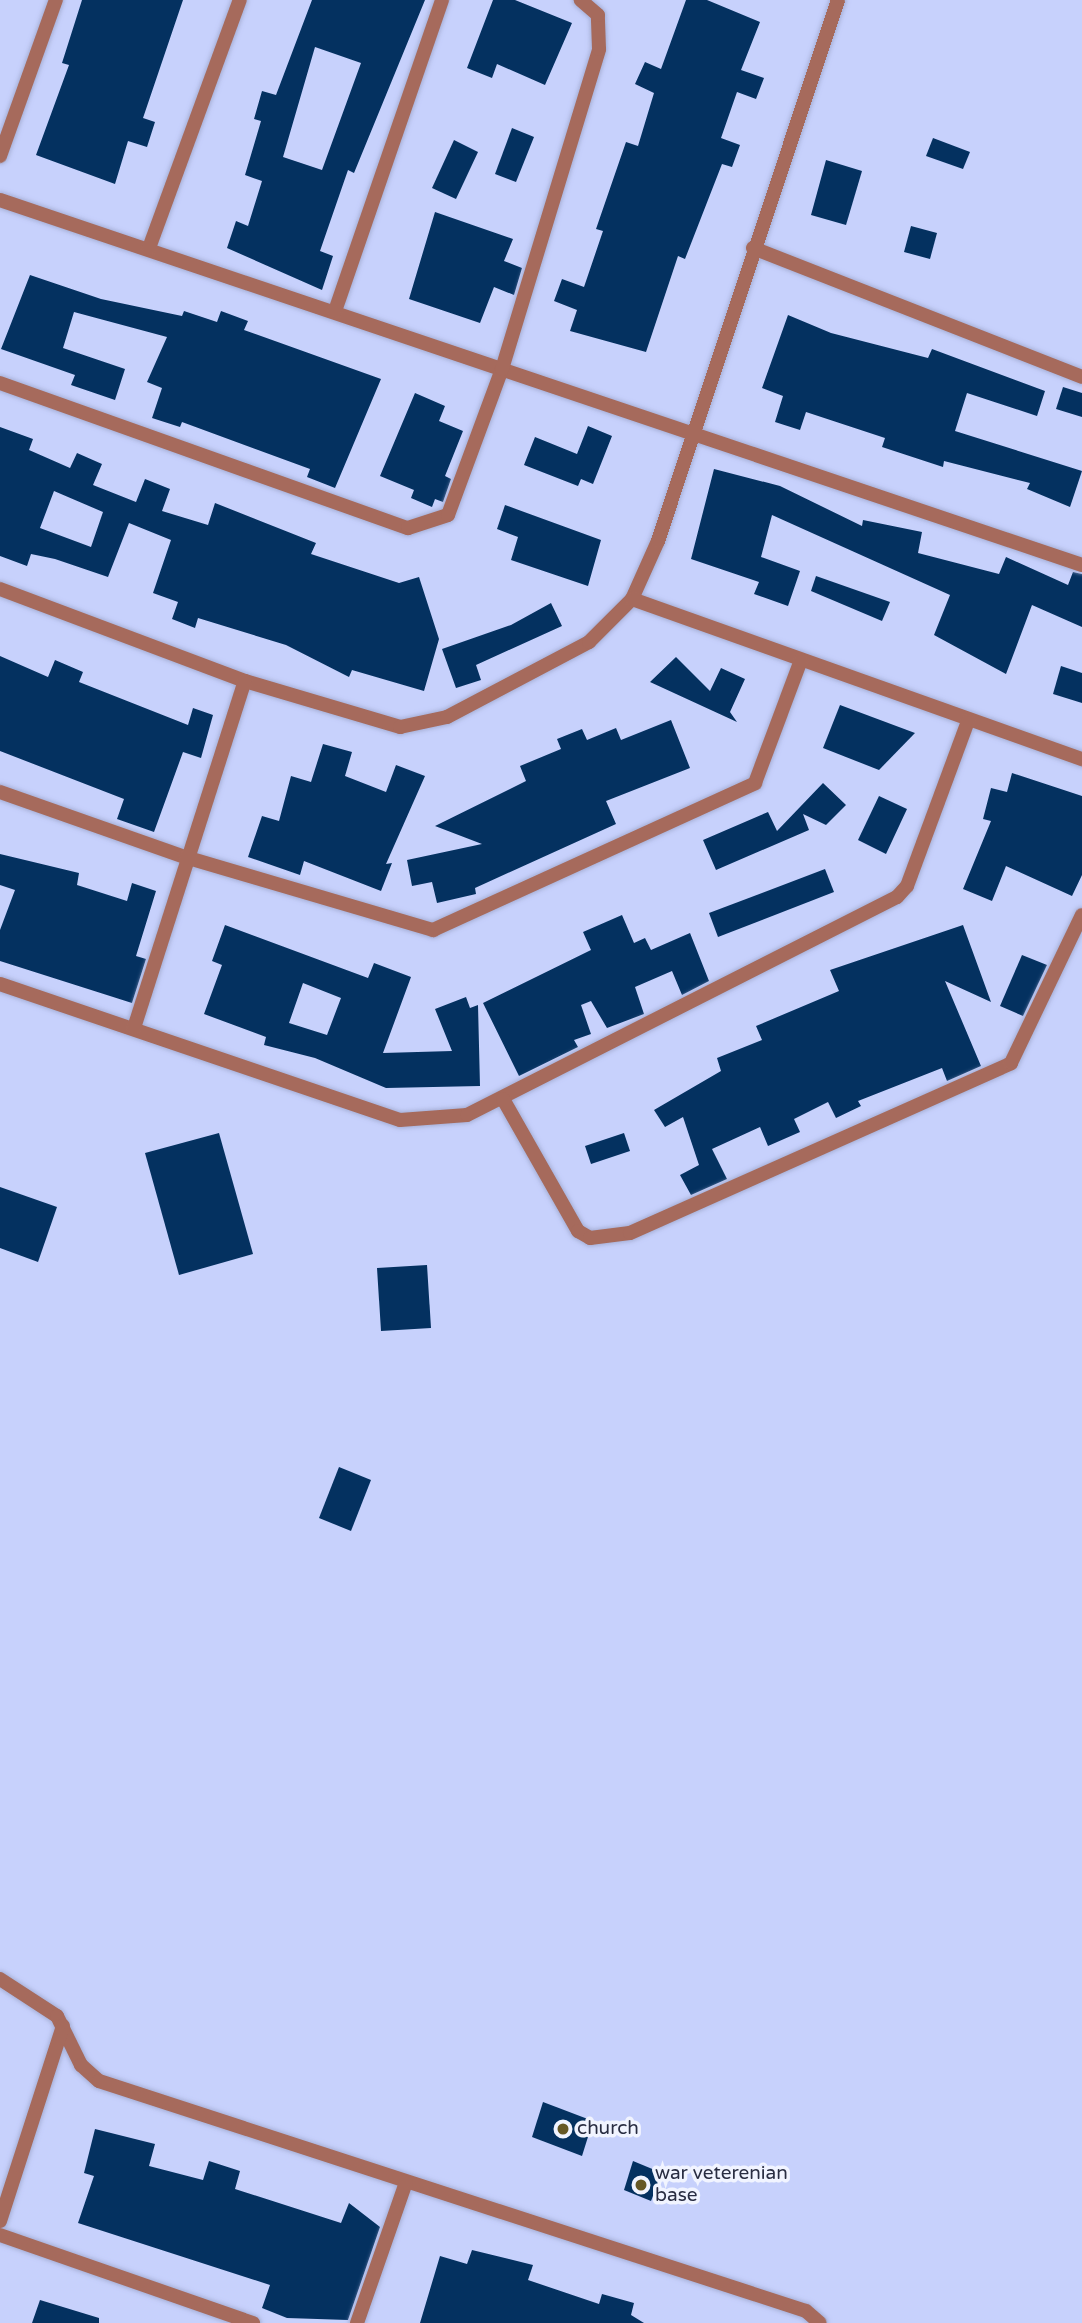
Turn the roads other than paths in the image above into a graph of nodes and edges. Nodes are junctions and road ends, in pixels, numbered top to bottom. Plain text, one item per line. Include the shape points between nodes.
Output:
1 (56, 0) edge
2 (240, 0) edge
3 (442, 0) edge
4 (581, 0) edge
5 (838, 0) edge
6 (0, 156) edge
7 (0, 200) edge
8 (149, 248) junction
9 (753, 248) junction
10 (335, 312) junction
11 (502, 369) junction
12 (1082, 377) edge
13 (0, 383) edge
14 (694, 429) junction
15 (1082, 565) edge
16 (0, 589) edge
17 (632, 599) junction
18 (802, 660) junction
19 (245, 681) junction
20 (968, 721) junction
21 (1082, 759) edge
22 (0, 792) edge
23 (185, 857) junction
24 (1082, 915) edge
25 (0, 984) edge
26 (134, 1028) junction
27 (503, 1099) junction
28 (0, 1979) edge
29 (62, 2026) junction
30 (406, 2182) junction
31 (0, 2221) edge
32 (0, 2235) edge
33 (253, 2323) edge
34 (357, 2323) edge
35 (820, 2323) edge

1 - 6 street
2 - 8 street
3 - 10 street
4 - 11 street via 598,15 601,38
5 - 9 street
7 - 8 street
8 - 10 street
9 - 12 street
9 - 14 street
10 - 11 street
11 - 13 street via 448,515 408,528
11 - 14 street
14 - 15 street
14 - 17 street via 658,541
16 - 19 street
17 - 18 street
17 - 19 street via 589,642 424,725 400,727
18 - 20 street
18 - 23 street via 755,783 449,925 425,929
19 - 23 street
20 - 21 street
20 - 27 street via 907,886 897,897
22 - 23 street
23 - 26 street
24 - 27 street via 1011,1063 630,1233 590,1238 578,1231
25 - 26 street
26 - 27 street via 400,1120 451,1119
28 - 29 street via 33,1996
29 - 30 street via 81,2065 99,2081
29 - 31 street
30 - 34 street
30 - 35 street via 806,2311
32 - 33 street

